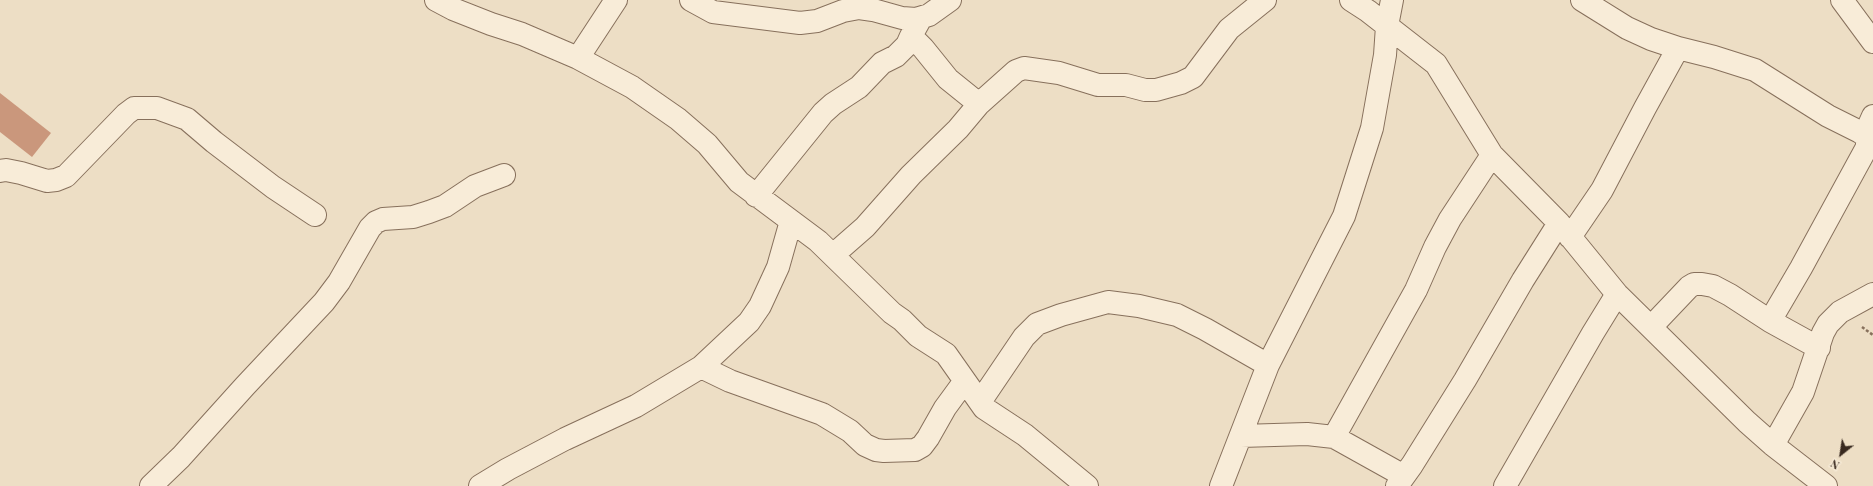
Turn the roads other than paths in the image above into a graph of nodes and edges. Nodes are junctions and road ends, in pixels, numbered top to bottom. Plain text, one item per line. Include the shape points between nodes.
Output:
1 (436, 0) edge
2 (616, 0) edge
3 (691, 0) edge
4 (950, 0) edge
5 (1351, 0) edge
6 (1392, 0) edge
7 (1582, 0) edge
8 (1842, 0) edge
9 (1256, 3) edge
10 (1387, 26) junction
11 (916, 27) junction
12 (1873, 42) edge
13 (1678, 48) junction
14 (578, 58) junction
15 (979, 104) junction
16 (1869, 125) edge
17 (1492, 155) junction
18 (0, 170) edge
19 (504, 175) dead end
20 (756, 196) junction
21 (315, 215) dead end
22 (791, 221) junction
23 (1564, 230) junction
24 (833, 255) junction
25 (1617, 294) junction
26 (1873, 294) edge
27 (1770, 321) junction
28 (1651, 327) junction
29 (1818, 348) junction
30 (1268, 365) junction
31 (701, 368) junction
32 (964, 382) junction
33 (980, 402) junction
34 (1241, 436) junction
35 (1334, 437) junction
36 (1773, 446) junction
37 (1400, 481) edge
38 (1074, 482) edge
39 (151, 486) edge
40 (480, 486) edge
41 (1221, 486) edge
42 (1505, 486) edge
43 (1826, 486) edge

1 - 14 street
2 - 14 street
3 - 11 street via 713,12 795,23 811,22 859,8 902,18
4 - 11 street
5 - 10 street
6 - 10 street
7 - 13 street via 1627,28
8 - 12 street
9 - 15 street via 1229,30 1192,77 1168,88 1145,90 1126,85 1098,85 1059,73 1024,68 1016,70
10 - 17 street via 1436,64
10 - 30 street via 1385,55 1372,128 1344,216
11 - 15 street via 923,48 948,79
11 - 20 street via 907,45 896,56 882,63 858,87 823,113
13 - 16 street via 1755,70 1828,116
13 - 23 street via 1602,190
14 - 20 street via 632,87 692,130 720,158 732,175
15 - 24 street via 865,227
16 - 27 street via 1867,146
17 - 23 street
17 - 35 street via 1450,219 1416,290
18 - 21 street via 47,181 56,180 66,176 134,108 157,108 187,119 273,187
19 - 39 street via 475,186 445,206 429,212 376,222 324,302
20 - 22 street
22 - 24 street
22 - 31 street via 778,267 760,306 749,322
23 - 25 street
23 - 37 street via 1523,280 1465,380
24 - 32 street via 918,336 949,357
25 - 28 street
25 - 42 street
26 - 29 street via 1840,312 1828,324
27 - 28 street via 1713,286 1694,284 1683,292
27 - 29 street
28 - 36 street
29 - 36 street via 1803,392
30 - 33 street via 1177,315 1108,302 1037,324 1024,336
30 - 34 street
31 - 32 street via 822,414 850,431 865,445 884,451 914,450 922,446
31 - 40 street via 636,406 508,468
32 - 33 street
33 - 38 street via 986,410 1024,435
34 - 35 street via 1307,434
34 - 41 street
35 - 37 street
36 - 43 street

